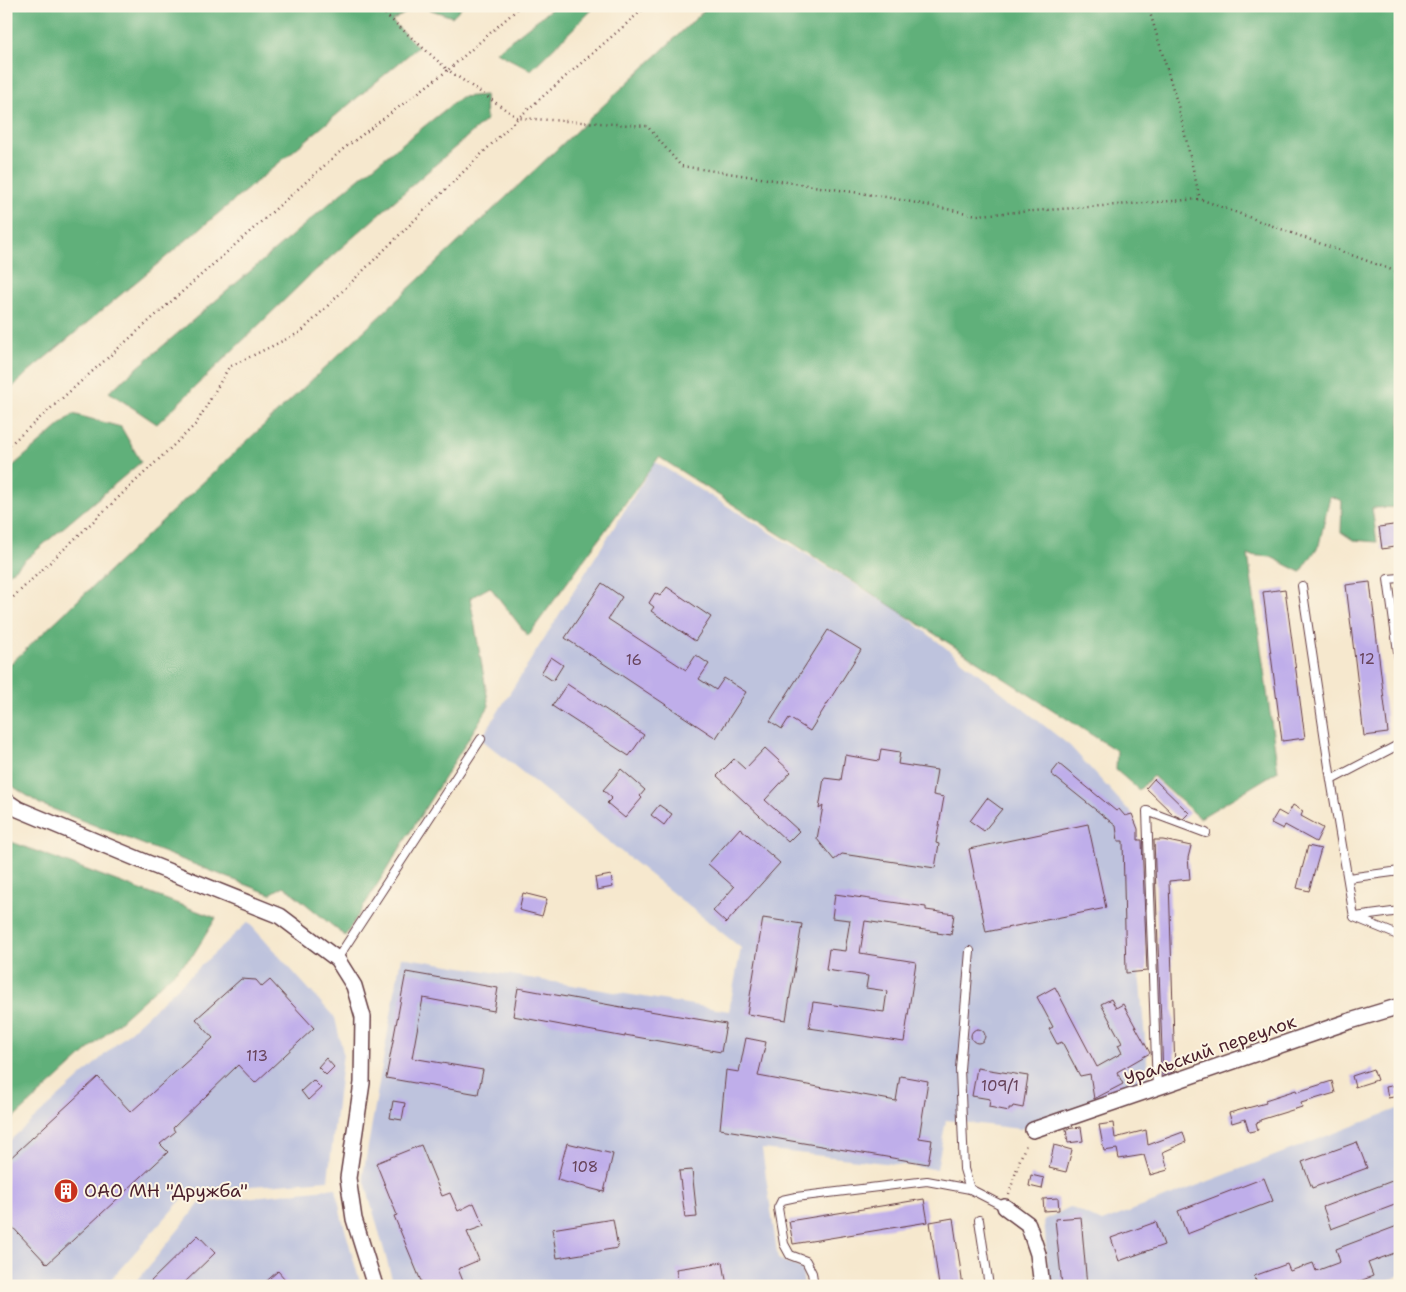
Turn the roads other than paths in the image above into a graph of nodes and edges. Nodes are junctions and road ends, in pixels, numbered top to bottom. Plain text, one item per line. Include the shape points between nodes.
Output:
1 (1400, 578) edge
2 (1302, 586) dead end
3 (1400, 666) edge
4 (481, 739) dead end
5 (1400, 744) edge
6 (1331, 780) junction
7 (6, 801) edge
8 (1206, 833) dead end
9 (1400, 871) edge
10 (1348, 878) junction
11 (1400, 911) edge
12 (1354, 917) junction
13 (1400, 936) edge
14 (970, 951) dead end
15 (337, 959) junction
16 (1400, 1006) edge
17 (1157, 1088) junction
18 (1033, 1130) road end
19 (970, 1189) junction
20 (1005, 1207) joint
21 (979, 1220) dead end
22 (375, 1286) edge
23 (814, 1286) edge
24 (989, 1286) edge
25 (1042, 1286) edge

1 - 3 lane via 1388,579
2 - 6 lane
4 - 15 lane
5 - 6 lane
6 - 10 lane
7 - 15 street via 18,809 280,916
8 - 17 lane via 1147,811
9 - 10 lane
10 - 12 lane
11 - 12 lane
12 - 13 lane
14 - 19 lane via 960,1069 964,1169
15 - 22 street via 354,986 363,1017 362,1083 348,1178 354,1219
16 - 17 street, Уральский переулок
17 - 18 street, Уральский переулок
19 - 20 lane
19 - 23 lane via 926,1181 782,1200 778,1208 784,1244 790,1256 806,1261
20 - 25 street via 1028,1224 1038,1254
21 - 24 lane

